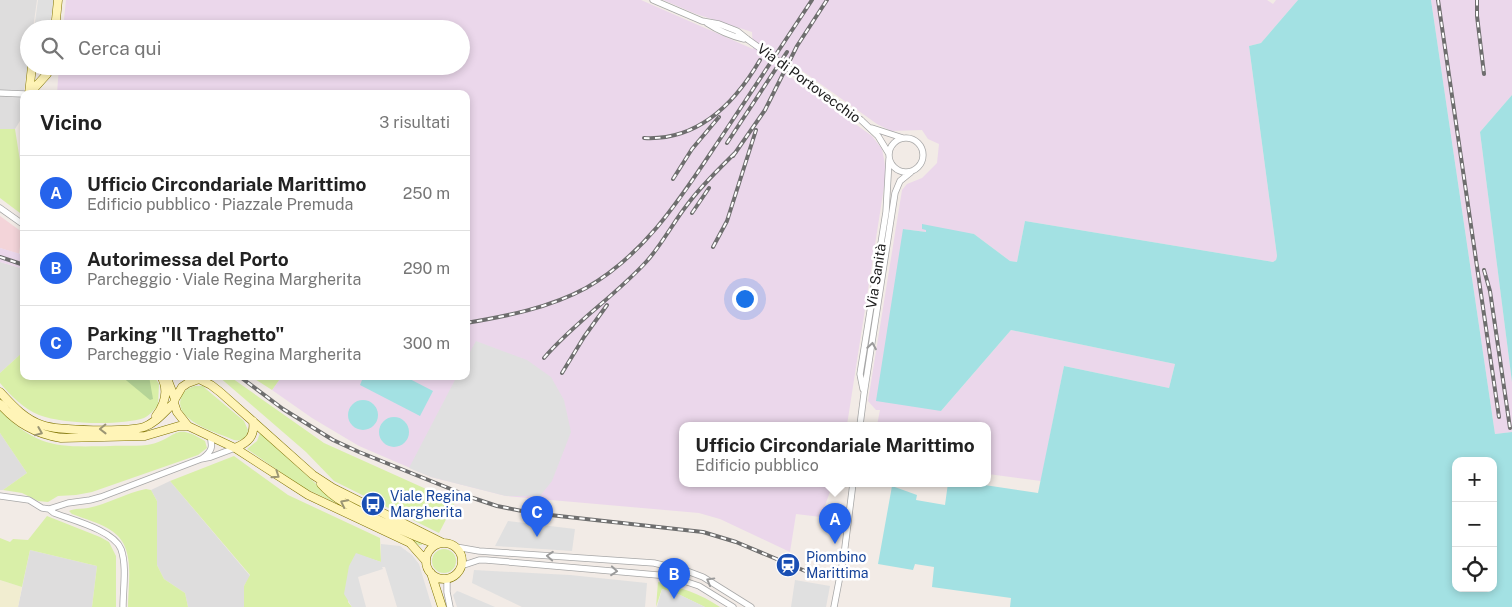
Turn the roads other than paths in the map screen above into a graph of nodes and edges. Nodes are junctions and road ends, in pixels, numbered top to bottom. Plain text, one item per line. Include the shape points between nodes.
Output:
1 (58, 0) edge
2 (653, 0) edge
3 (56, 20) edge
4 (31, 75) edge
5 (46, 75) edge
6 (29, 90) edge
7 (33, 90) edge
8 (0, 93) edge
9 (20, 94) edge
10 (870, 127) junction
11 (903, 138) junction
12 (889, 156) junction
13 (910, 172) junction
14 (0, 208) edge
15 (20, 223) edge
16 (163, 380) edge
17 (167, 380) edge
18 (193, 380) edge
19 (200, 380) edge
20 (0, 392) edge
21 (864, 394) junction
22 (174, 401) junction
23 (0, 404) edge
24 (253, 421) junction
25 (861, 422) edge
26 (150, 423) junction
27 (188, 426) junction
28 (210, 436) junction
29 (235, 448) junction
30 (201, 459) junction
31 (853, 487) edge
32 (0, 496) edge
33 (49, 509) junction
34 (440, 543) junction
35 (456, 547) junction
36 (426, 561) junction
37 (461, 566) junction
38 (432, 573) junction
39 (447, 578) junction
40 (123, 607) edge
41 (442, 607) edge
42 (450, 607) edge
43 (733, 607) edge
44 (751, 607) edge
45 (834, 607) edge

1 - 3 main road
2 - 10 street, Via di Portovecchio, bridge via 735,37 747,39
4 - 6 main road
5 - 7 main road
8 - 9 street
10 - 11 street, Via di Portovecchio
10 - 12 street, Via di Portovecchio
11 - 12 street via 895,142
11 - 13 street, Via Sanità via 916,140 924,151 921,164
12 - 13 street via 897,170
12 - 21 street, Via Sanità via 887,196 860,374
21 -> 13 street, Via Sanità via 895,194 900,181
14 - 15 street
16 - 26 main road via 166,389 162,408
17 - 22 main road
18 - 22 main road via 182,387
19 - 24 main road via 216,388
26 -> 20 main road via 130,429 53,428 27,418
21 - 25 street, Via Sanità
22 - 26 main road
22 - 27 main road via 179,417
23 -> 27 main road via 33,430 61,438 145,436
24 - 29 main road via 250,440
24 - 34 main road via 313,475
27 - 28 main road
28 - 29 main road
28 - 30 street via 212,449
29 - 30 street
29 -> 36 main road via 308,495 410,544
30 - 33 street via 101,497
31 - 45 street
32 - 33 street via 23,498
33 - 40 street via 110,536 118,545 124,564
34 - 35 main road
34 - 36 main road via 429,551
35 - 37 main road via 462,559
44 -> 35 street via 703,577 654,563
36 - 38 main road
37 - 39 main road via 456,574
37 -> 43 street via 486,560 669,576 699,586
38 - 39 main road
38 - 41 main road
39 - 42 street

